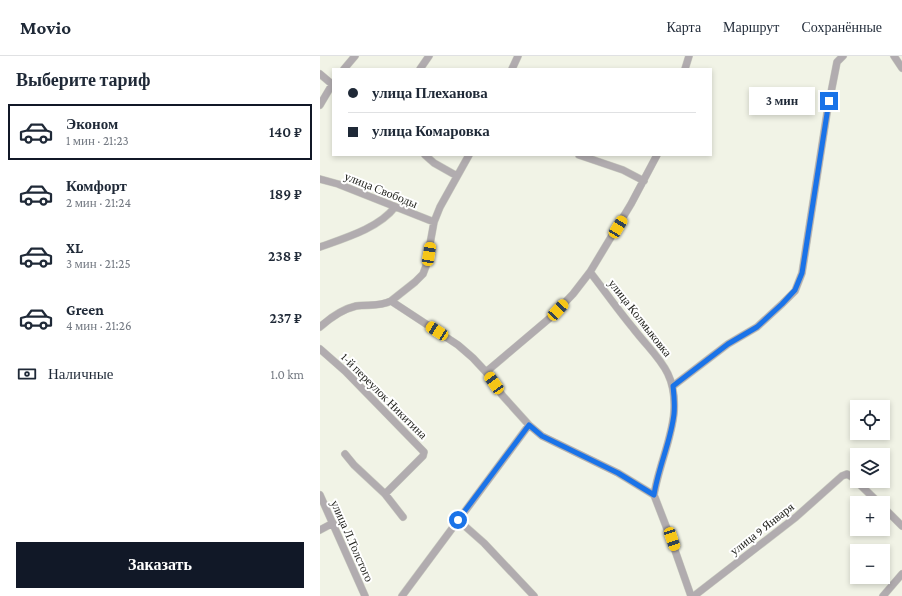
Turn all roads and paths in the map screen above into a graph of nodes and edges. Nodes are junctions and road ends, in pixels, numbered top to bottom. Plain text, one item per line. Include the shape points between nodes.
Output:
1 (355, 56) edge
2 (429, 56) edge
3 (518, 56) edge
4 (689, 56) edge
5 (843, 56) edge
6 (894, 56) edge
7 (345, 68) edge
8 (421, 68) edge
9 (512, 68) edge
10 (685, 68) edge
11 (902, 68) edge
12 (320, 74) edge
13 (332, 83) edge
14 (332, 86) edge
15 (320, 105) edge
16 (426, 156) edge
17 (468, 156) edge
18 (582, 156) edge
19 (656, 156) edge
20 (457, 176) junction
21 (320, 179) edge
22 (644, 181) junction
23 (395, 206) junction
24 (434, 222) junction
25 (320, 247) edge
26 (590, 272) junction
27 (391, 301) junction
28 (320, 327) edge
29 (320, 349) edge
30 (486, 372) junction
31 (673, 386) junction
32 (529, 425) junction
33 (345, 454) dead end
34 (385, 494) junction
35 (320, 495) edge
36 (654, 495) junction
37 (872, 496) edge
38 (890, 514) edge
39 (403, 517) dead end
40 (458, 520) junction
41 (333, 523) junction
42 (902, 526) edge
43 (320, 530) edge
44 (902, 574) edge
45 (365, 596) edge
46 (402, 596) edge
47 (534, 596) edge
48 (691, 596) edge
49 (694, 596) edge
50 (883, 596) edge

1 - 7 street
2 - 8 street
3 - 9 street
4 - 10 street
5 - 31 street via 837,62 824,128 802,273 795,290 757,327 728,344
6 - 11 street
12 - 13 street
14 - 15 street
16 - 20 street
17 - 20 street
18 - 22 street via 623,170
19 - 22 street
20 - 24 street
21 - 23 street, улица Свободы
22 - 26 street
23 - 24 street, улица Свободы
23 - 25 street via 382,220 372,226
24 - 27 street via 423,274
26 - 30 street via 551,317
26 - 31 street, улица Колмыковка via 661,361
27 - 28 street via 356,306 342,311
27 - 30 street via 458,345
29 - 34 street, 1-й переулок Никитина via 424,452
30 - 32 street via 502,395
31 - 36 street, улица Колмыковка via 673,420
32 - 36 street via 542,436 618,473
32 - 40 street
33 - 34 street
34 - 39 street
35 - 41 street, улица Л.Толстого
36 - 48 street
37 - 49 street, улица 9 Января via 852,477 847,474 842,476 796,517
38 - 42 street
40 - 46 street
40 - 47 street via 484,543
41 - 43 street
41 - 45 street, улица Л.Толстого
44 - 50 street

